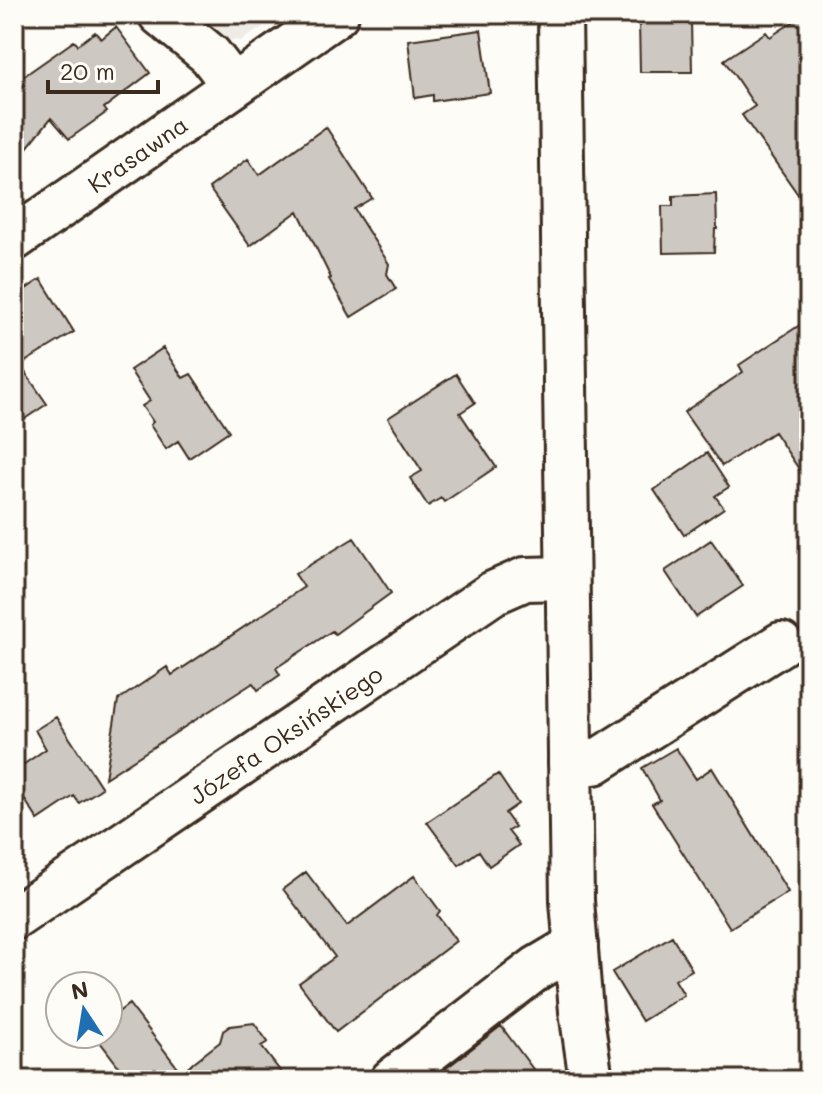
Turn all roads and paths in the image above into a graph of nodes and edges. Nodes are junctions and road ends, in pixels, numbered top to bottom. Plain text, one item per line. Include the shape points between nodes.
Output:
1 (160, 14) edge
2 (337, 14) edge
3 (560, 14) edge
4 (233, 85) junction
5 (14, 239) edge
6 (567, 578) junction
7 (781, 644) dead end
8 (570, 762) junction
9 (14, 918) edge
10 (576, 945) junction
11 (392, 1080) edge
12 (591, 1080) edge

1 - 4 street via 210,55
2 - 4 street, Krasawna
3 - 6 street
4 - 5 street, Krasawna
6 - 8 street
6 - 9 street, Józefa Oksińskiego via 525,579 493,593
7 - 8 street via 594,763
8 - 10 street
10 - 11 street via 537,968
10 - 12 street

